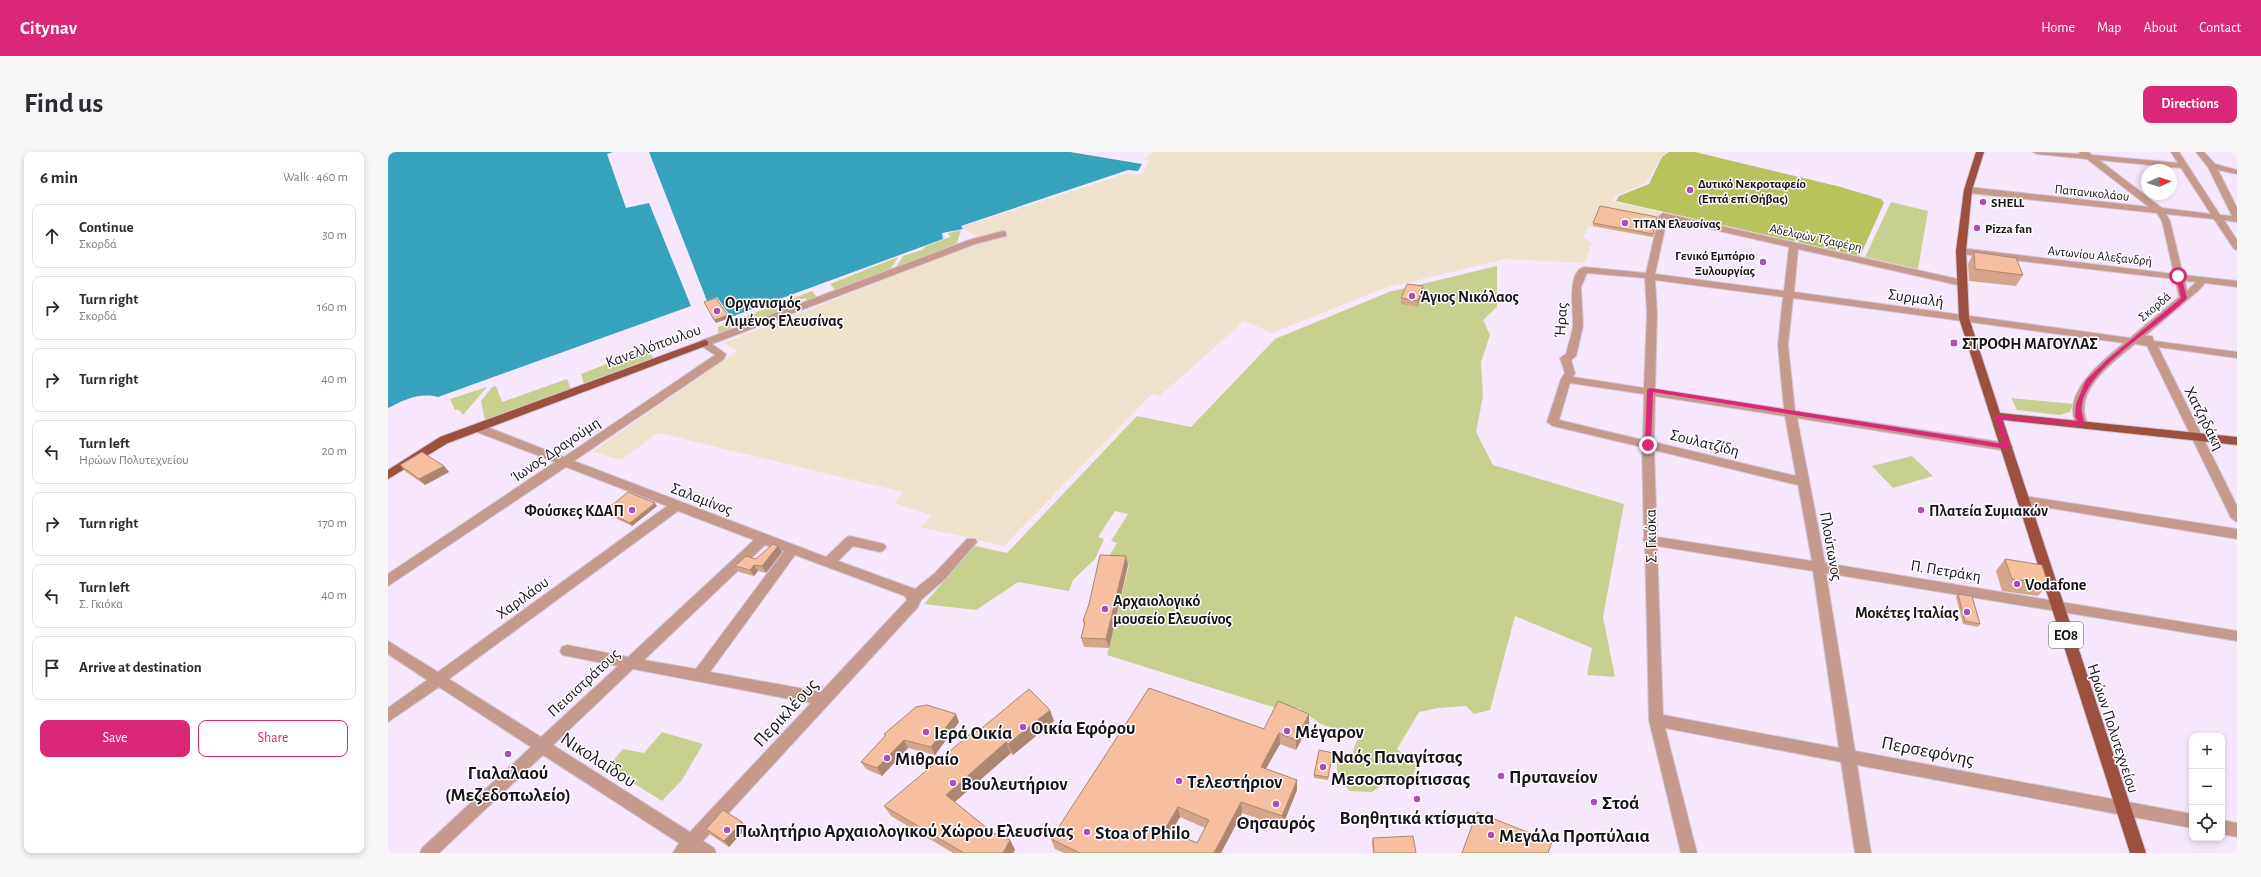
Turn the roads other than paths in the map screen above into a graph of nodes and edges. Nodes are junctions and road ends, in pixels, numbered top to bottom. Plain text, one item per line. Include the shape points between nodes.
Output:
1 (1980, 152) edge
2 (2036, 152) edge
3 (2175, 152) edge
4 (2200, 152) edge
5 (2086, 154) edge
6 (2184, 166) junction
7 (2212, 166) junction
8 (2237, 172) edge
9 (1968, 190) junction
10 (2161, 212) junction
11 (1663, 216) joint
12 (2217, 217) junction
13 (2237, 218) edge
14 (1003, 234) dead end
15 (1794, 245) junction
16 (2237, 247) edge
17 (1961, 252) junction
18 (1592, 269) joint
19 (2178, 276) junction
20 (1650, 277) junction
21 (2202, 280) junction
22 (1962, 283) junction
23 (2237, 284) edge
24 (1788, 295) junction
25 (2184, 298) junction
26 (1964, 318) junction
27 (2145, 331) junction
28 (2133, 340) junction
29 (704, 343) junction
30 (2150, 343) junction
31 (2237, 355) edge
32 (1566, 379) junction
33 (1650, 390) junction
34 (1790, 412) junction
35 (1997, 416) junction
36 (1553, 422) joint
37 (2082, 424) junction
38 (478, 428) junction
39 (2195, 435) junction
40 (2237, 441) edge
41 (1648, 445) junction
42 (2007, 447) junction
43 (566, 461) junction
44 (388, 475) edge
45 (1802, 482) junction
46 (2024, 500) junction
47 (677, 505) junction
48 (2237, 518) edge
49 (2237, 534) edge
50 (763, 539) junction
51 (1649, 540) junction
52 (970, 542) dead end
53 (880, 548) dead end
54 (792, 550) junction
55 (828, 562) junction
56 (1819, 567) junction
57 (388, 580) edge
58 (915, 597) junction
59 (2056, 605) junction
60 (2237, 636) edge
61 (388, 647) edge
62 (567, 651) dead end
63 (631, 661) junction
64 (700, 675) junction
65 (437, 680) junction
66 (824, 699) junction
67 (388, 716) edge
68 (1656, 720) junction
69 (542, 745) junction
70 (1847, 755) junction
71 (2122, 807) junction
72 (2189, 820) edge
73 (2225, 828) edge
74 (2237, 830) edge
75 (686, 848) edge
76 (428, 853) edge
77 (708, 853) edge
78 (1689, 853) edge
79 (1863, 853) edge
80 (2138, 853) edge

1 - 9 main road, Ηρώων Πολυτεχνείου / ΕΟ8
2 - 5 street
3 - 6 street
4 - 7 street
5 - 6 street
5 - 10 street
6 - 12 street
7 - 8 street
7 - 13 street
9 - 10 street, Παπανικολάου
9 - 17 main road, Ηρώων Πολυτεχνείου / ΕΟ8
10 - 12 street, Παπανικολάου
10 - 19 street, Σκορδά via 2166,221
11 - 15 street, Αδελφών Τζαφέρη
11 - 20 street, Σ. Γκιόκα
12 - 13 street, Παπανικολάου
12 - 16 street
14 - 29 street, Κανελλόπουλου via 972,242
15 - 22 street, Αδελφών Τζαφέρη
15 - 24 street, Πλούτωνος
17 - 19 street, Αντωνίου Αλεξανδρή
17 - 22 main road, Ηρώων Πολυτεχνείου / ΕΟ8
18 - 20 street, Συρμαλή
18 - 32 street, Ήρας via 1584,270 1576,287 1578,326 1571,356 1565,358 1570,373
19 - 21 street, Αντωνίου Αλεξανδρή
19 - 25 street, Σκορδά
20 - 24 street, Συρμαλή
20 - 33 street, Σ. Γκιόκα
21 - 23 street, Αντωνίου Αλεξανδρή
21 - 25 street
22 - 26 main road, Ηρώων Πολυτεχνείου / ΕΟ8
24 - 26 street, Συρμαλή
24 - 34 street, Πλούτωνος via 1783,346
25 - 27 street, Σκορδά
26 - 28 street, Συρμαλή
26 - 35 main road, Ηρώων Πολυτεχνείου / ΕΟ8
27 - 28 street, Σκορδά
27 - 30 street, Χατζηδάκη
28 - 30 street, Συρμαλή
28 - 37 street, Σκορδά via 2088,382 2079,404 2078,416
29 - 38 main road, Κανελλόπουλου
29 - 43 street, Ίωνος Δραγούμη via 721,354 720,357
30 - 31 street, Συρμαλή
30 - 39 street, Χατζηδάκη
32 - 33 street
32 - 36 street, Ήρας
33 - 34 street
33 - 41 street, Σ. Γκιόκα
34 - 42 street
34 - 45 street, Πλούτωνος
35 - 37 main road
35 - 42 main road, Ηρώων Πολυτεχνείου / ΕΟ8
36 - 41 street, Σουλατζίδη
37 - 39 main road
38 - 43 street, Σαλαμίνος
38 - 44 main road, Κανελλόπουλου via 444,440
39 - 40 main road
39 - 48 street, Χατζηδάκη
41 - 45 street, Σουλατζίδη
41 - 51 street, Σ. Γκιόκα
42 - 46 main road, Ηρώων Πολυτεχνείου / ΕΟ8
43 - 47 street, Σαλαμίνος
43 - 57 street, Ίωνος Δραγούμη
45 - 56 street, Πλούτωνος
46 - 49 street
46 - 59 main road, Ηρώων Πολυτεχνείου / ΕΟ8
47 - 50 street, Σαλαμίνος
47 - 65 street, Χαριλάου
50 - 54 street, Σαλαμίνος
50 - 63 street, Πεισιστράτους
51 - 56 street, Π. Πετράκη
51 - 68 street, Σ. Γκιόκα
52 - 58 street, Περικλέους via 940,576
53 - 55 street via 850,540
54 - 55 street, Σαλαμίνος
54 - 64 street
55 - 58 street, Σαλαμίνος via 910,592
56 - 59 street, Π. Πετράκη
56 - 70 street, Πλούτωνος
58 - 66 street, Περικλέους via 913,603
59 - 60 street, Π. Πετράκη
59 - 71 main road, Ηρώων Πολυτεχνείου / ΕΟ8
61 - 65 street, Νικολαΐδου
62 - 63 street
63 - 64 street
63 - 69 street, Πεισιστράτους
64 - 66 street
65 - 67 street, Χαριλάου
65 - 69 street, Νικολαΐδου
66 - 75 street, Περικλέους
68 - 70 street, Περσεφόνης
68 - 78 street, Σ. Γκιόκα
69 - 75 street, Νικολαΐδου
69 - 76 street, Πεισιστράτους
70 - 71 street, Περσεφόνης
70 - 79 street, Πλούτωνος
71 - 72 street, Περσεφόνης
71 - 80 main road, Ηρώων Πολυτεχνείου / ΕΟ8
73 - 74 street
75 - 77 street, Νικολαΐδου

